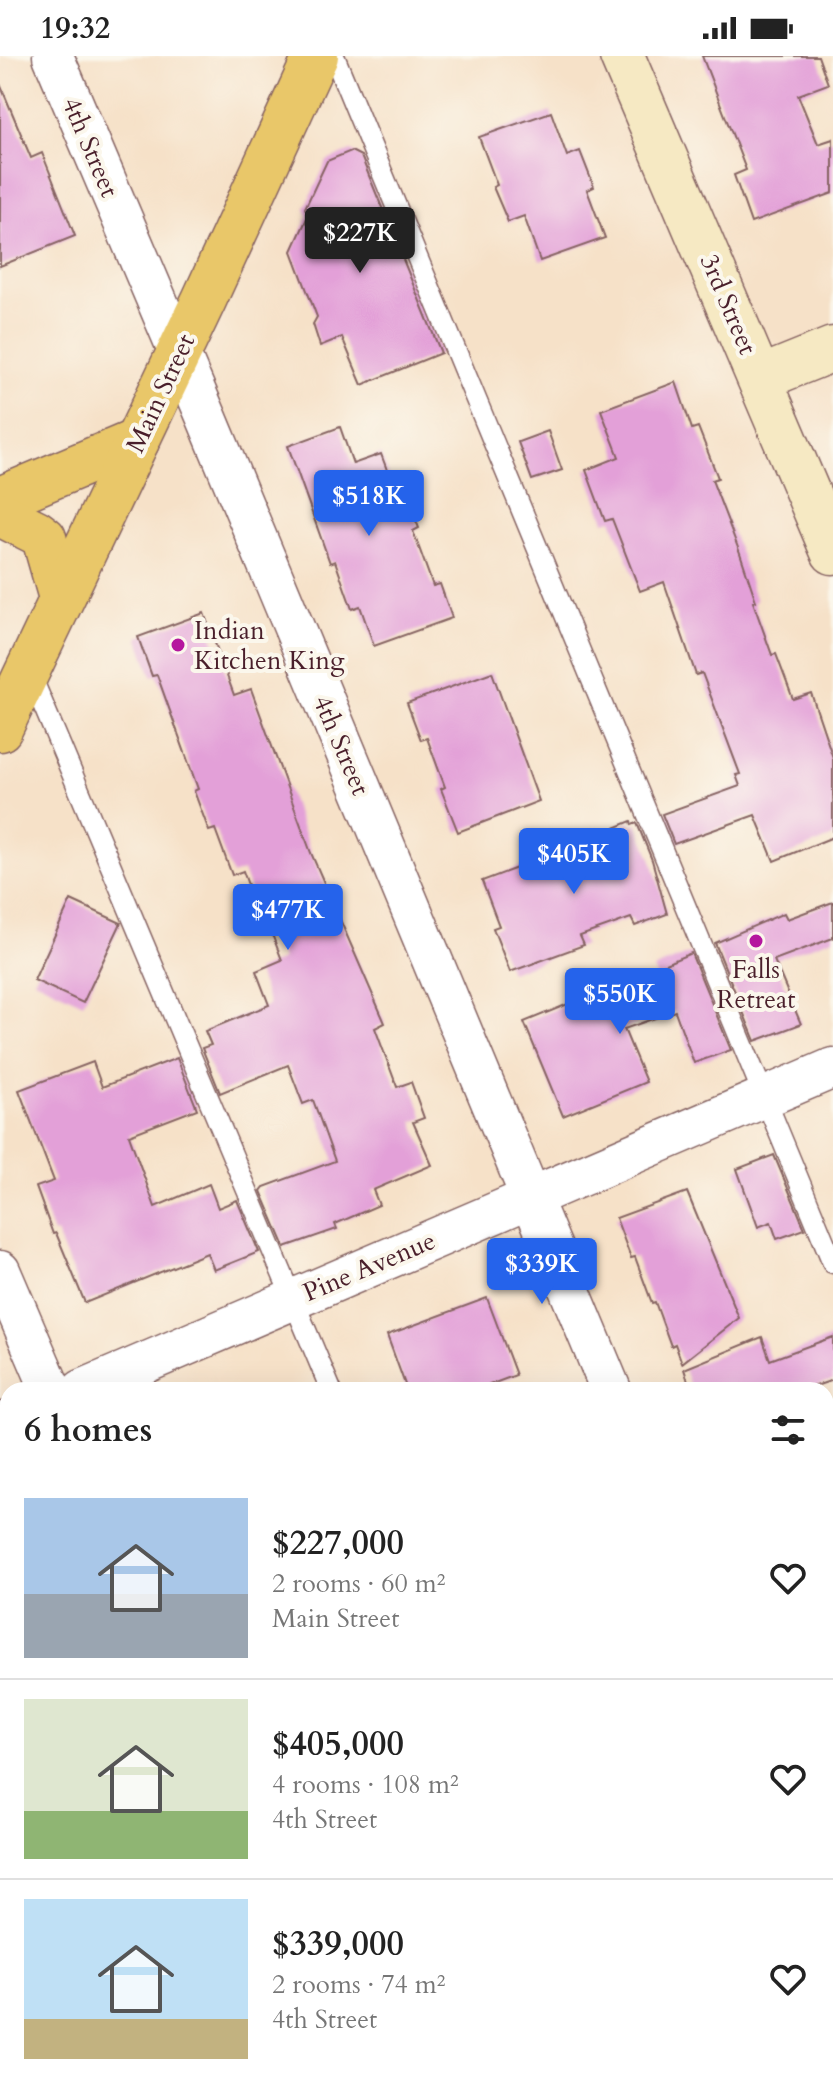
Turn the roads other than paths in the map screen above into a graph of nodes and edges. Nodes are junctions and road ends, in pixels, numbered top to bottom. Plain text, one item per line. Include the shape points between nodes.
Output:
1 (53, 56) edge
2 (316, 56) edge
3 (334, 56) edge
4 (622, 56) edge
5 (833, 349) edge
6 (178, 354) junction
7 (761, 378) junction
8 (137, 441) junction
9 (0, 499) edge
10 (0, 514) edge
11 (833, 552) edge
12 (61, 598) junction
13 (28, 669) junction
14 (0, 729) edge
15 (833, 1068) edge
16 (763, 1098) junction
17 (532, 1197) junction
18 (833, 1263) edge
19 (0, 1271) edge
20 (293, 1299) junction
21 (48, 1382) edge
22 (101, 1382) edge
23 (328, 1382) edge
24 (608, 1382) edge

1 - 6 street, 4th Street
2 - 6 main road, Main Street
3 - 16 lane
4 - 7 street, 3rd Street
5 - 7 street
6 - 8 main road, Main Street
6 - 17 street, 4th Street
7 - 11 street, 3rd Street
8 - 9 main road
8 - 12 main road, Main Street
10 - 12 main road via 44,538
12 - 13 main road, Main Street
13 - 14 main road, Main Street
13 - 20 lane
15 - 16 street, Pine Avenue
16 - 17 street, Pine Avenue
16 - 18 lane
17 - 20 street, Pine Avenue
17 - 24 street, 4th Street
19 - 21 street
20 - 22 street, Pine Avenue
20 - 23 lane

